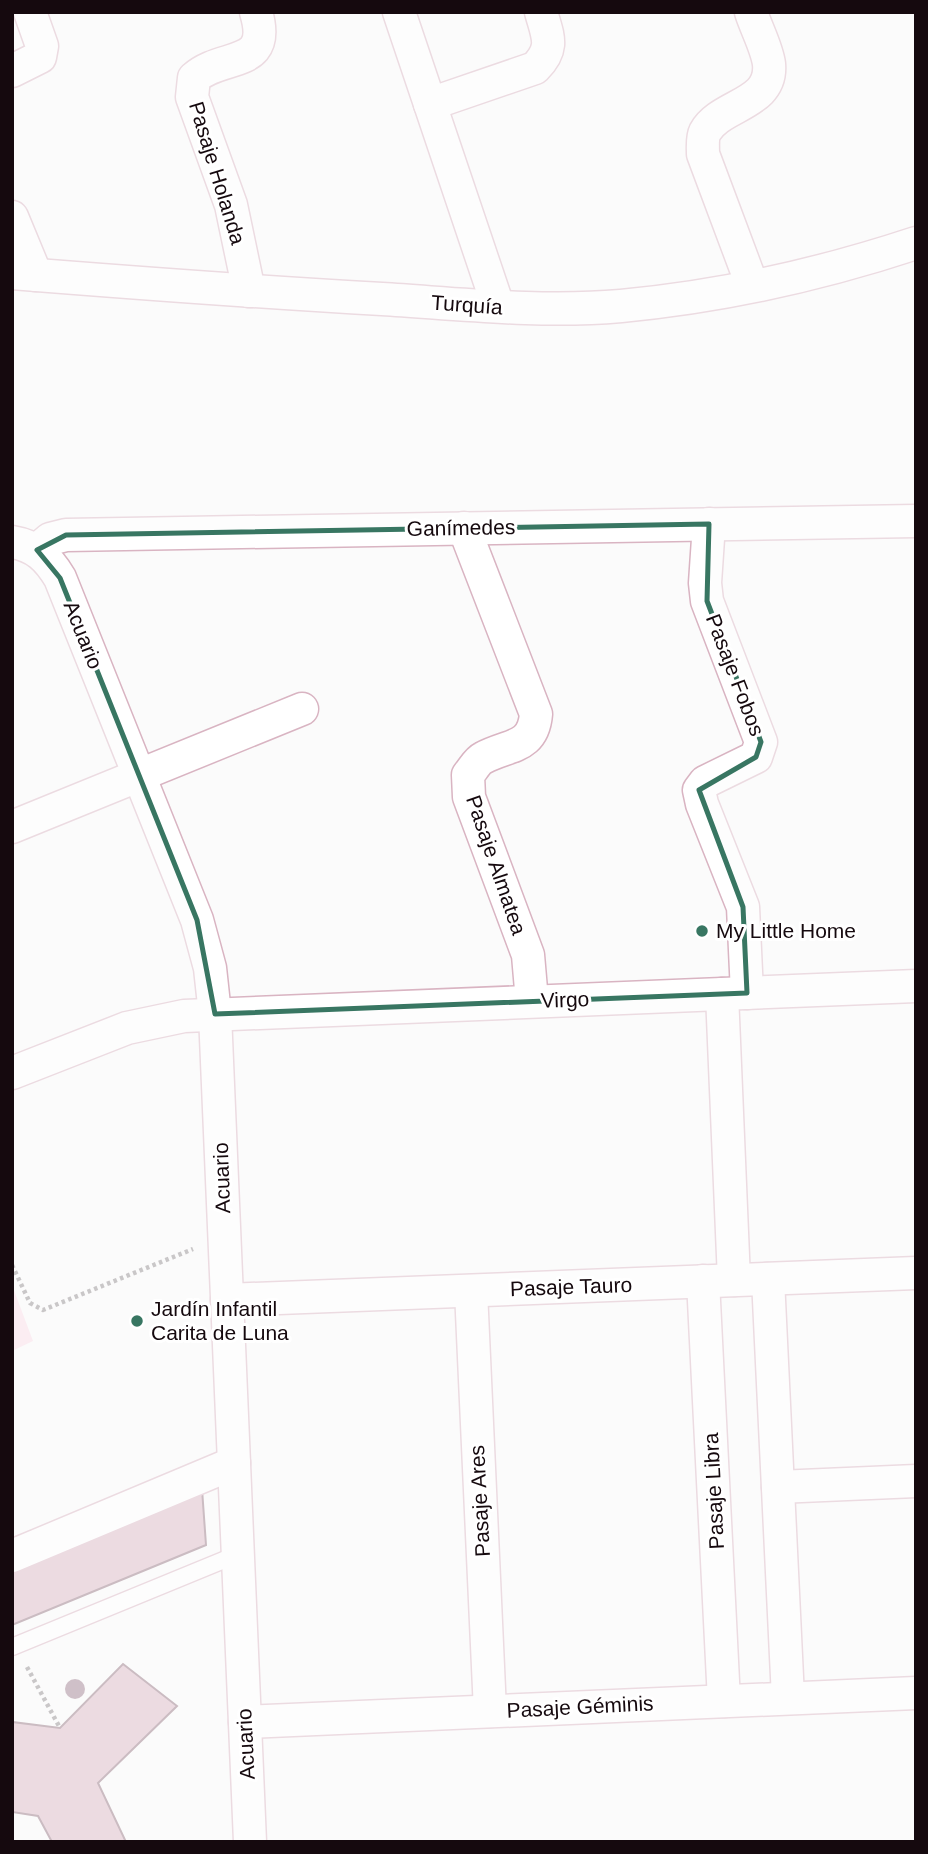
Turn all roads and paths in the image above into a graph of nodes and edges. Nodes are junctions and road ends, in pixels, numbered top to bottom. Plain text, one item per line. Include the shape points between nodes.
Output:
1 (30, 12) edge
2 (256, 12) edge
3 (399, 12) edge
4 (541, 12) edge
5 (751, 12) edge
6 (12, 71) edge
7 (430, 104) junction
8 (12, 217) edge
9 (916, 243) edge
10 (24, 274) edge
11 (752, 285) junction
12 (250, 291) junction
13 (498, 306) junction
14 (709, 524) junction
15 (464, 528) junction
16 (912, 530) edge
17 (25, 546) edge
18 (302, 709) dead end
19 (139, 775) junction
20 (12, 827) edge
21 (916, 986) edge
22 (735, 993) junction
23 (532, 1001) junction
24 (215, 1014) junction
25 (12, 1073) edge
26 (197, 1248) dead end
27 (12, 1265) edge
28 (916, 1273) edge
29 (768, 1279) junction
30 (734, 1280) junction
31 (703, 1281) junction
32 (471, 1291) junction
33 (227, 1300) junction
34 (234, 1463) junction
35 (916, 1481) edge
36 (778, 1487) junction
37 (236, 1555) junction
38 (12, 1556) edge
39 (14, 1646) edge
40 (916, 1693) edge
41 (788, 1698) junction
42 (724, 1701) junction
43 (490, 1711) junction
44 (245, 1722) junction
45 (60, 1728) dead end
46 (250, 1842) edge

1 - 6 street via 42,47 40,57
2 - 12 street, Pasaje Holanda via 261,31 257,46 247,57 205,69 194,78 192,97 232,205
3 - 7 street
4 - 7 street via 549,38 547,56 535,68
5 - 11 street via 769,65 765,86 713,121 703,134 702,154
7 - 13 street
8 - 10 street
9 - 11 street, Turquía
10 - 12 street, Turquía
11 - 13 street, Turquía via 620,306
12 - 13 street, Turquía
14 - 15 street, Ganímedes
14 - 16 street, Ganímedes
14 - 22 street, Pasaje Fobos via 707,601 761,742 756,757 705,782 699,790 743,907
15 - 17 street, Ganímedes via 66,535
15 - 23 street, Pasaje Almatea via 536,714 535,729 526,740 480,759 468,775 469,797 528,955
17 - 19 street, Acuario via 47,558 60,578
18 - 19 street
19 - 20 street
19 - 24 street, Acuario via 197,920 210,968
21 - 22 street, Virgo
22 - 23 street, Virgo
22 - 30 street
23 - 24 street, Virgo
24 - 25 street, Virgo via 127,1028
24 - 33 street, Acuario
26 - 27 path via 43,1310 30,1303
28 - 29 street, Pasaje Tauro
29 - 30 street, Pasaje Tauro
29 - 36 street
30 - 31 street, Pasaje Tauro
31 - 32 street, Pasaje Tauro
31 - 42 street, Pasaje Libra
32 - 33 street, Pasaje Tauro
32 - 43 street, Pasaje Ares
33 - 34 street, Acuario
34 - 37 street, Acuario
34 - 38 street
35 - 36 street
36 - 41 street
37 - 39 lane
37 - 44 street, Acuario
39 - 45 path
40 - 41 street, Pasaje Géminis
41 - 42 street, Pasaje Géminis
42 - 43 street, Pasaje Géminis
43 - 44 street, Pasaje Géminis
44 - 46 street, Acuario

